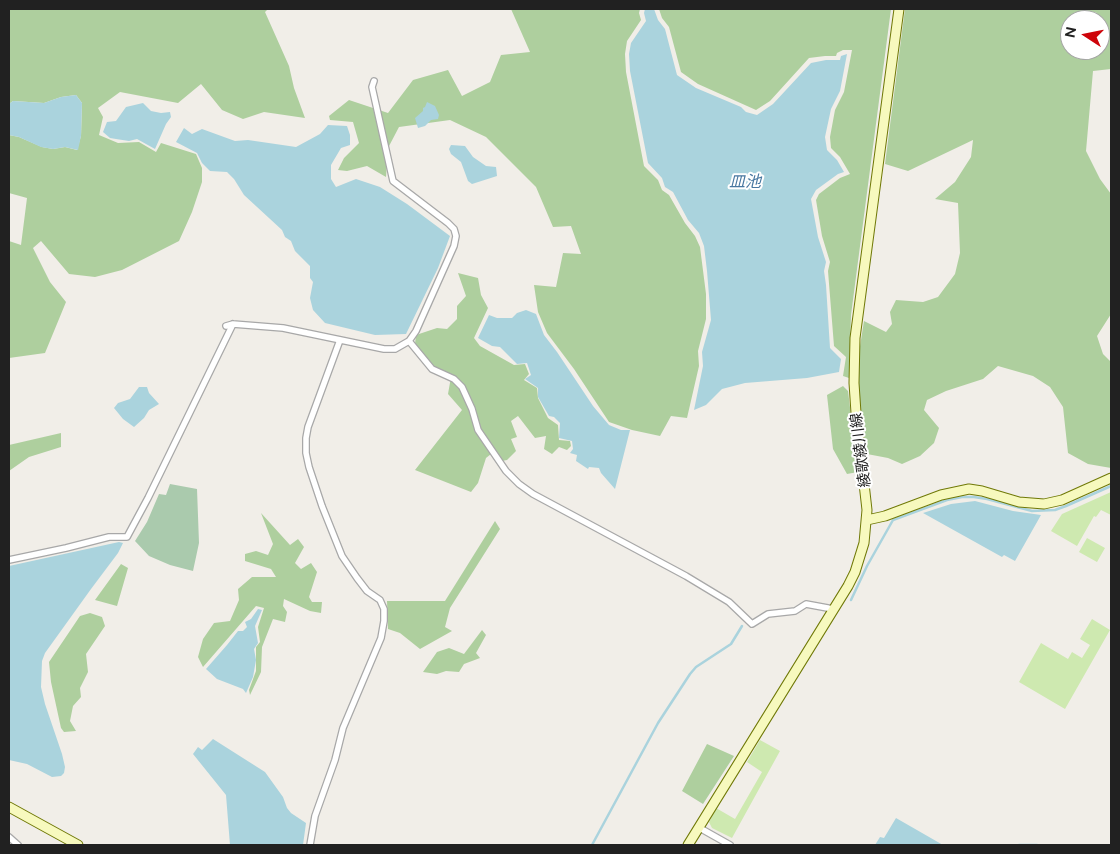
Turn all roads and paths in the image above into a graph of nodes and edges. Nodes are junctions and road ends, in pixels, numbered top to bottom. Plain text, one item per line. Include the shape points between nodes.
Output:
1 (899, 9) edge
2 (374, 81) dead end
3 (233, 324) junction
4 (226, 326) dead end
5 (340, 340) junction
6 (410, 341) junction
7 (1111, 478) edge
8 (867, 520) junction
9 (9, 560) edge
10 (833, 609) junction
11 (9, 808) edge
12 (698, 827) junction
13 (9, 837) edge
14 (18, 845) edge
15 (78, 845) edge
16 (310, 845) edge
17 (688, 845) edge
18 (730, 845) edge

1 - 8 main road, 綾歌綾川線 via 855,338 855,403
2 - 6 street via 372,87 393,181 448,223 456,236
3 - 4 street
3 - 5 street via 283,328
3 - 9 street via 127,536 109,537
5 - 6 street via 384,349 394,349
5 - 16 street via 308,427 306,453 342,556 362,584 380,600 384,621 381,638 343,728 315,816
6 - 10 street via 432,369 462,387 478,430 506,471 533,494 730,602 752,624 768,614 796,611 806,604
7 - 8 main road via 1062,500 1044,504 1019,502 969,489
8 - 10 main road, 綾歌綾川線 via 858,565
10 - 12 main road, 綾歌綾川線
11 - 15 main road
12 - 17 main road, 綾歌綾川線
12 - 18 street
13 - 14 street

